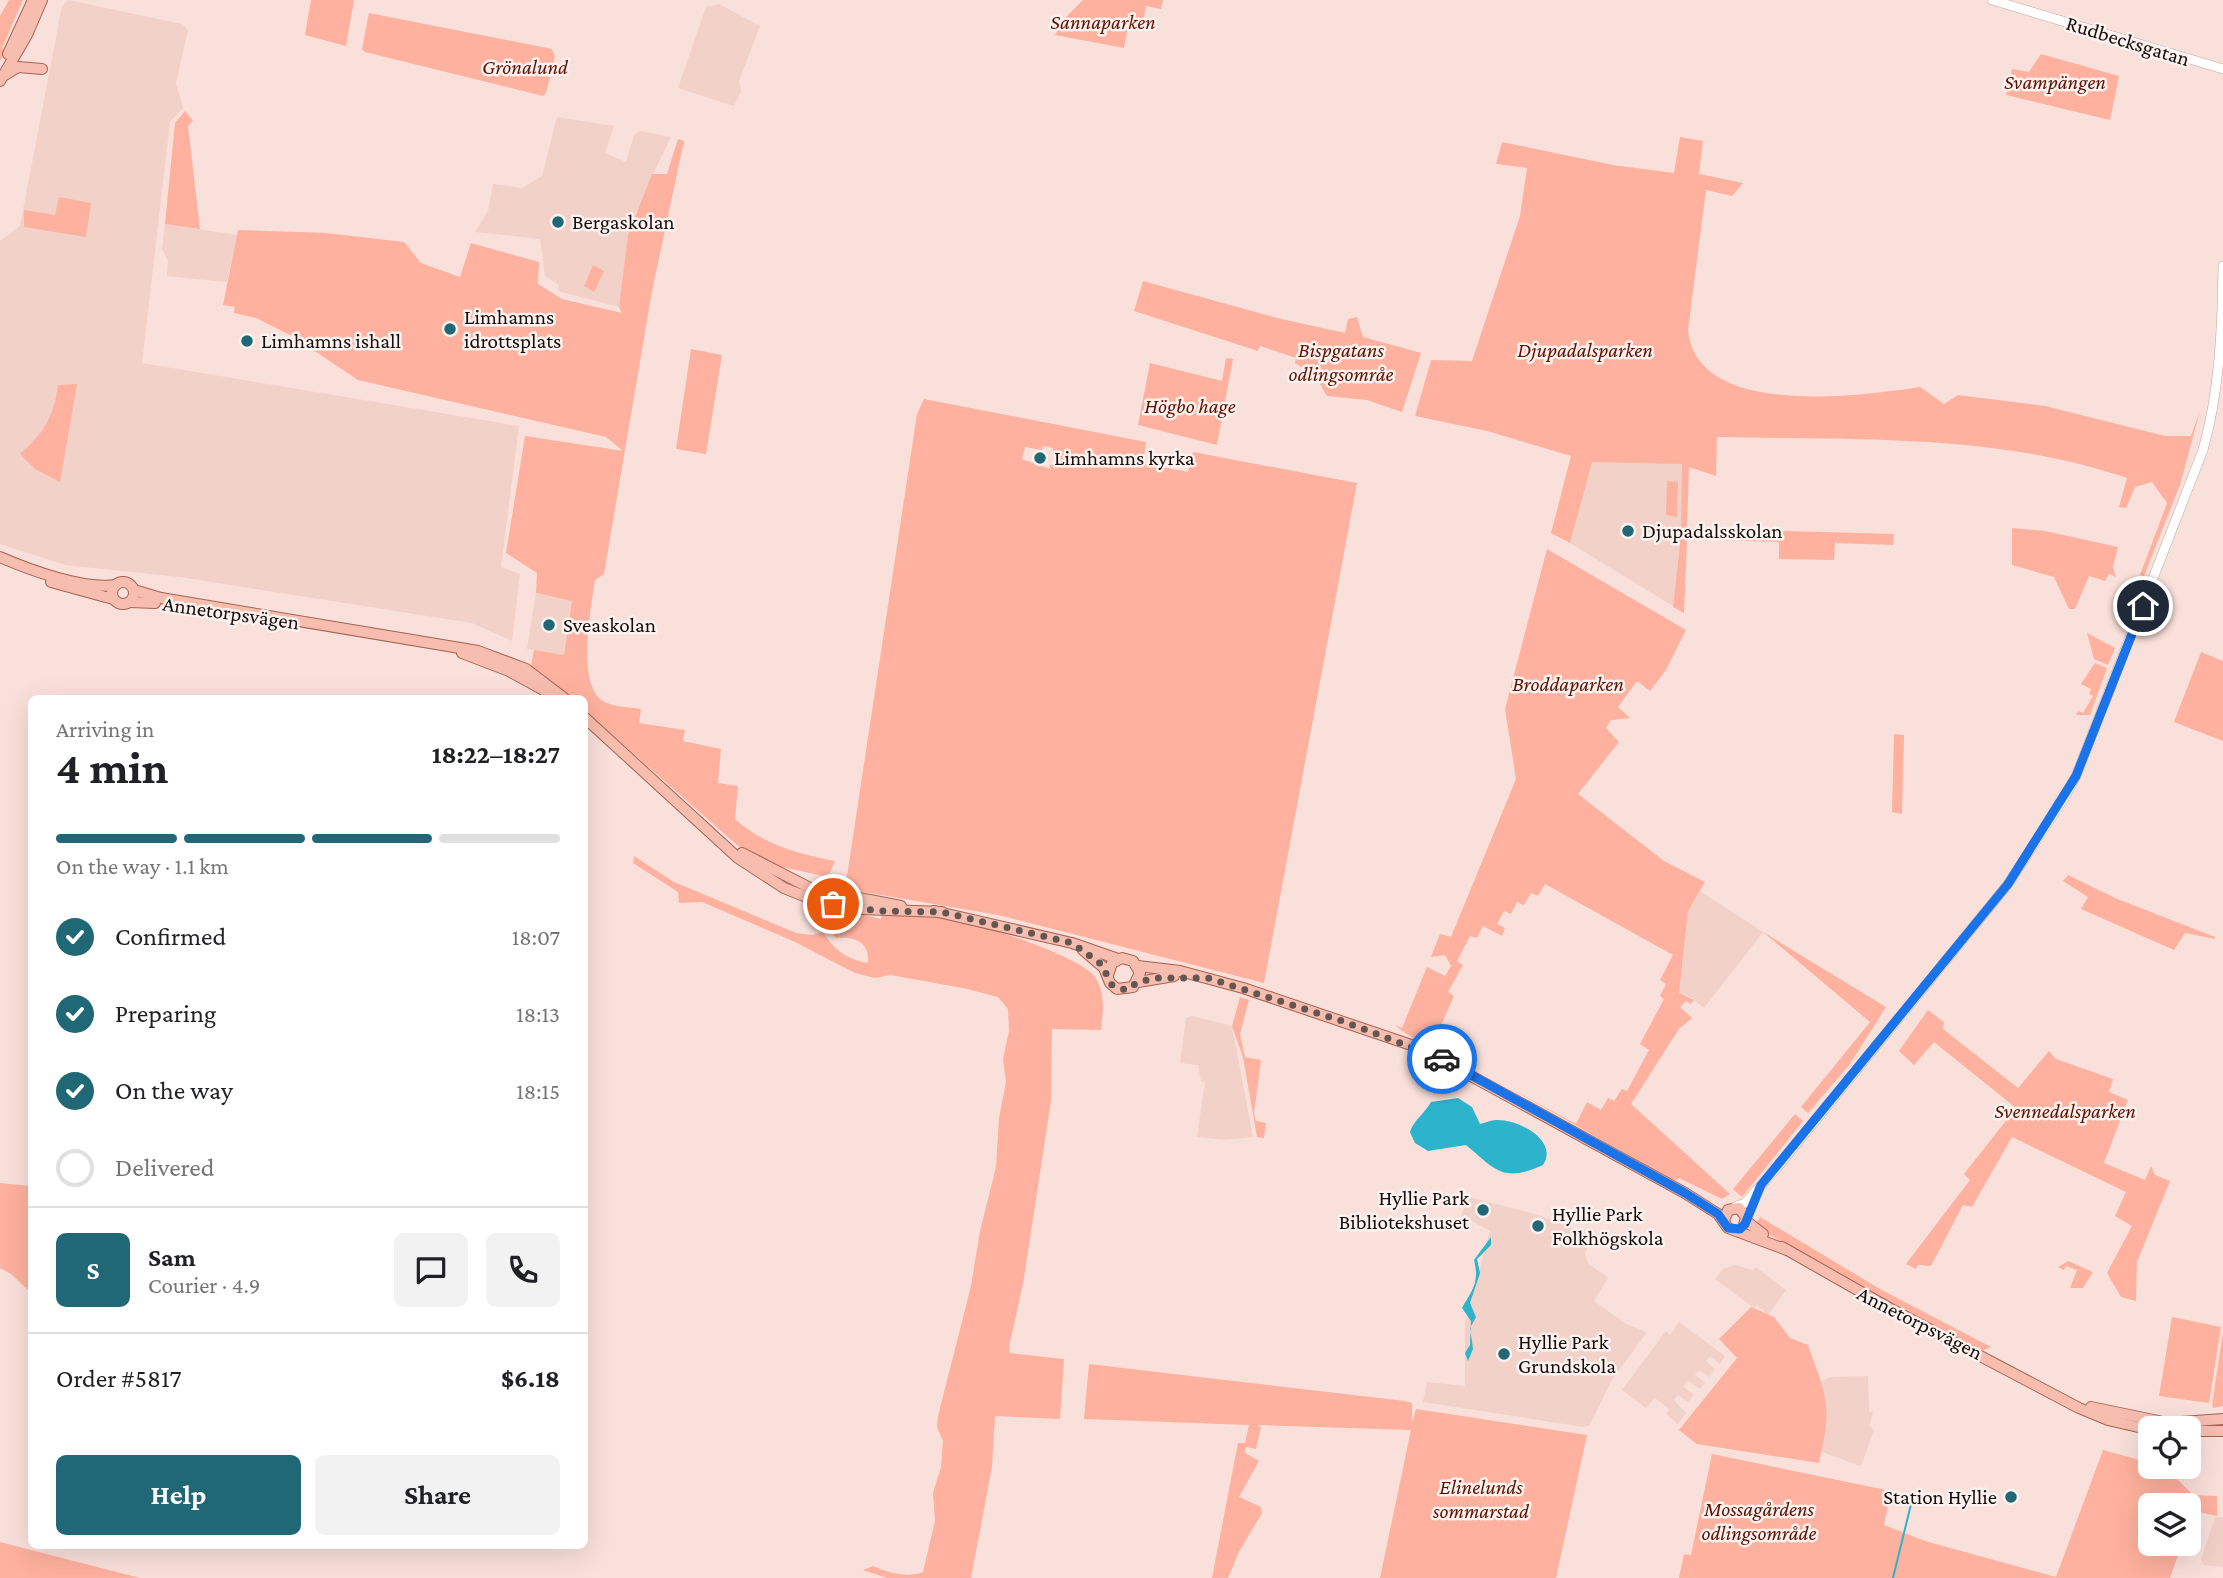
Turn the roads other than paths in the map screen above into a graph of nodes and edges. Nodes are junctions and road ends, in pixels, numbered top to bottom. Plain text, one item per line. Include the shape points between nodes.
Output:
1 (33, 0) edge
2 (42, 0) edge
3 (1992, 0) edge
4 (42, 69) dead end
5 (2223, 69) edge
6 (1, 75) edge
7 (2223, 266) edge
8 (0, 559) edge
9 (116, 585) junction
10 (134, 590) junction
11 (113, 599) junction
12 (130, 602) junction
13 (331, 625) junction
14 (433, 644) junction
15 (552, 695) edge
16 (560, 695) edge
17 (588, 721) edge
18 (1072, 943) junction
19 (1118, 959) junction
20 (1138, 966) junction
21 (1108, 975) junction
22 (1208, 978) junction
23 (1138, 982) junction
24 (1761, 1185) junction
25 (1685, 1193) junction
26 (1733, 1208) junction
27 (1746, 1219) junction
28 (1724, 1221) junction
29 (1736, 1230) junction
30 (1787, 1250) junction
31 (2055, 1393) junction
32 (2223, 1419) edge
33 (2138, 1427) edge
34 (2201, 1431) edge
35 (2223, 1431) edge

1 - 6 main road
2 - 6 main road
3 - 5 street, Rudbecksgatan
4 - 6 main road via 18,66
7 - 24 street via 2219,358 2203,450 2076,776 2008,884
8 - 9 main road, Annetorpsvägen via 56,576
8 - 11 main road, Annetorpsvägen via 32,575
9 - 10 main road, Annetorpsvägen via 127,583
9 - 11 main road
10 - 12 main road, Annetorpsvägen
10 - 13 main road, Annetorpsvägen
11 - 12 main road, Annetorpsvägen via 120,604
12 - 13 main road, Annetorpsvägen
13 - 14 main road, Annetorpsvägen
14 - 15 main road, Annetorpsvägen via 509,671
14 - 16 main road, Annetorpsvägen via 459,646 513,663
17 - 18 main road via 760,875 809,898 870,910 942,912
18 - 19 main road
18 - 21 main road via 1101,964
19 - 20 main road via 1129,959
19 - 21 main road via 1110,965
20 - 22 main road
20 - 23 main road
21 - 23 main road via 1120,990
22 - 23 main road via 1170,976
22 - 25 main road via 1420,1048
24 - 26 street via 1745,1203
24 - 27 street
25 - 26 main road
25 - 28 main road
26 - 27 main road via 1742,1210
26 - 28 main road
27 - 29 main road
27 - 30 main road, Annetorpsvägen
28 - 29 main road
29 - 30 main road, Annetorpsvägen
30 - 31 main road, Annetorpsvägen
31 - 32 main road, Annetorpsvägen via 2139,1419 2168,1423
31 - 33 main road, Annetorpsvägen via 2108,1420
34 - 35 main road

